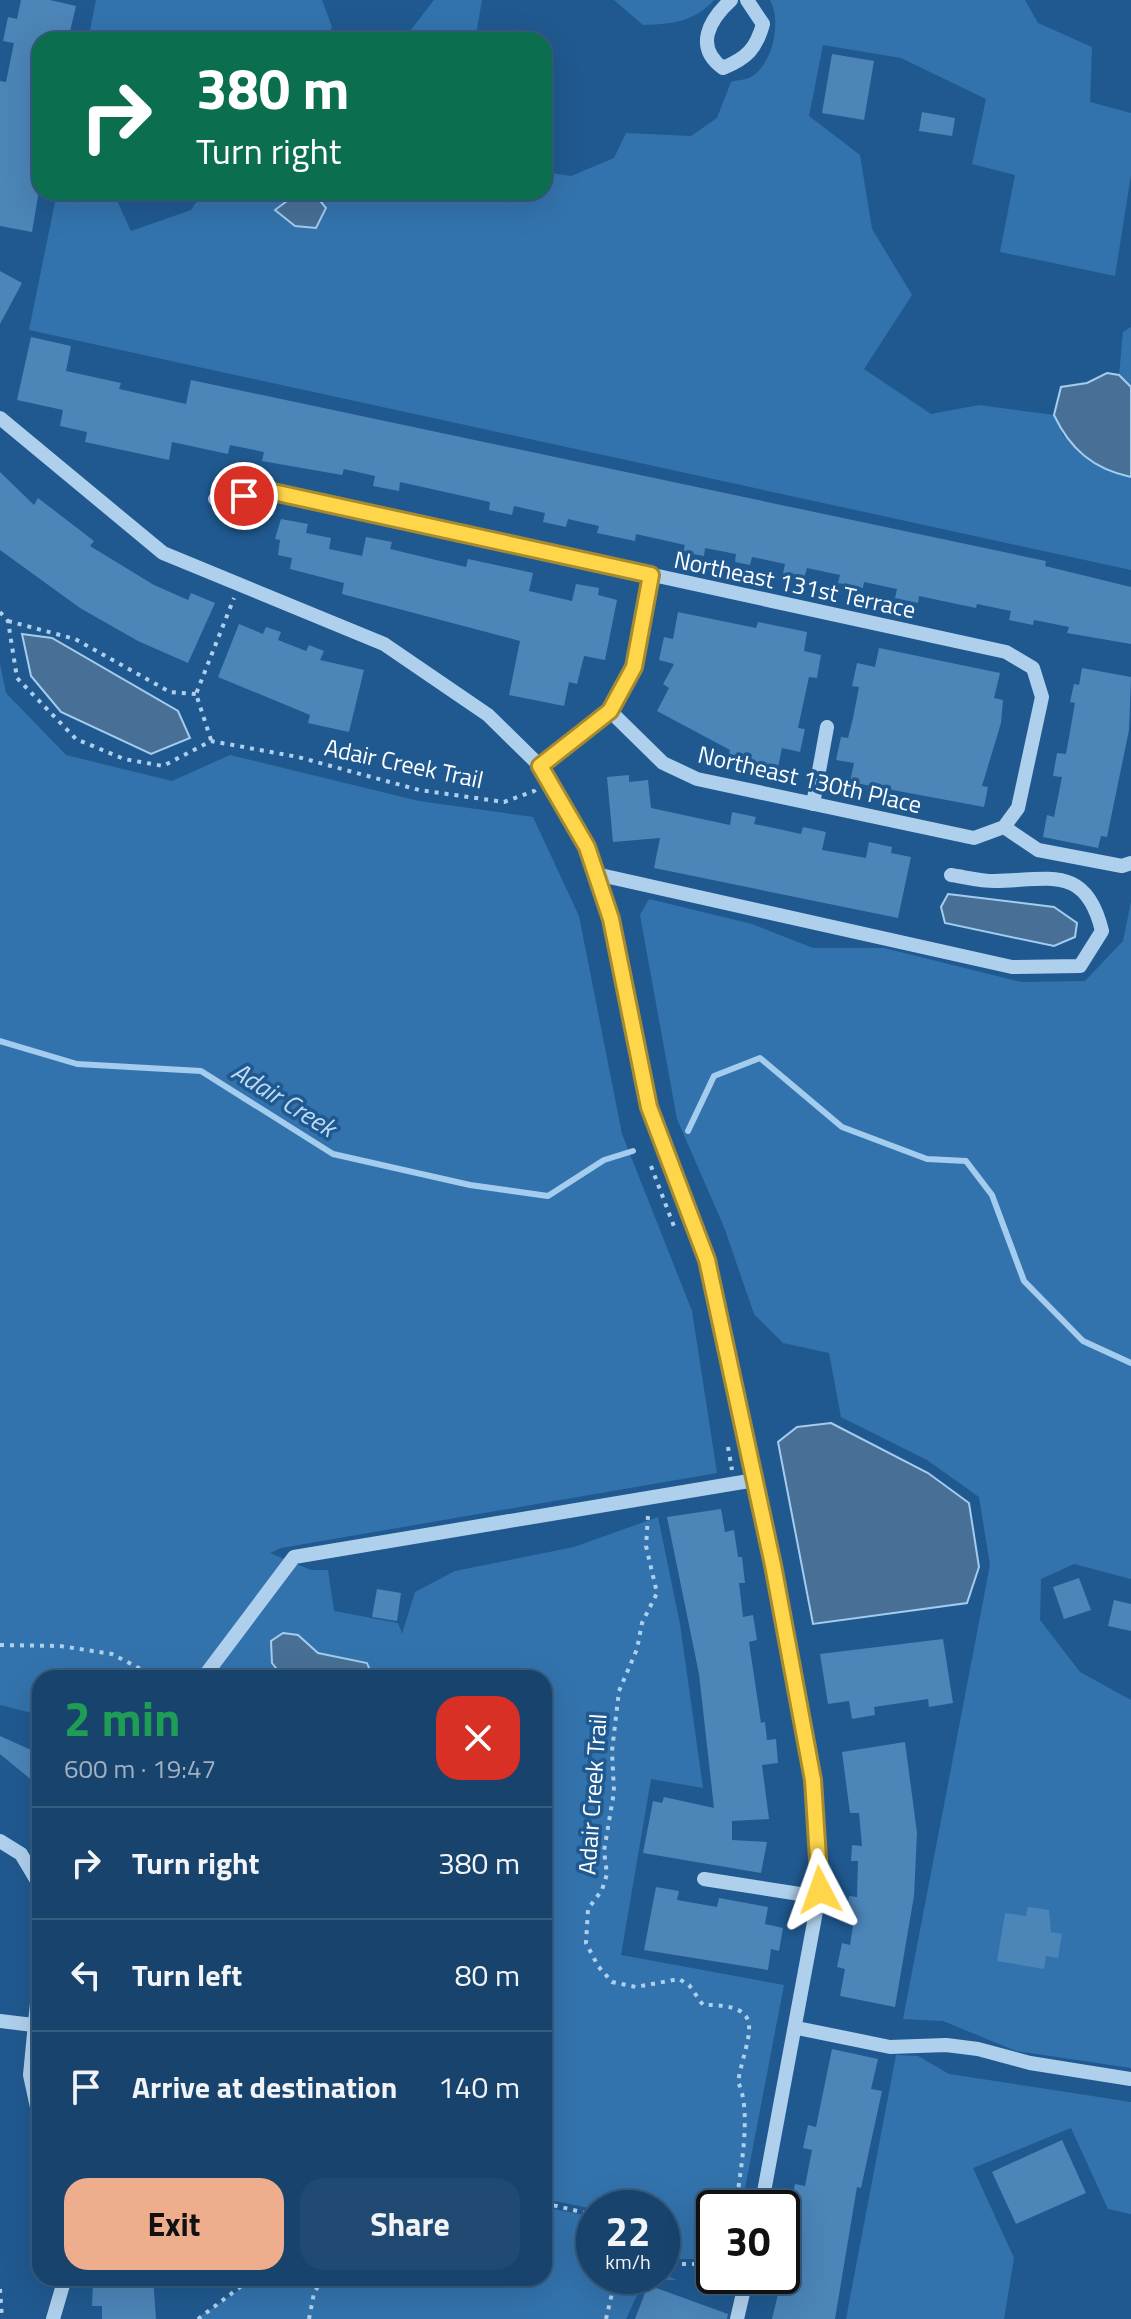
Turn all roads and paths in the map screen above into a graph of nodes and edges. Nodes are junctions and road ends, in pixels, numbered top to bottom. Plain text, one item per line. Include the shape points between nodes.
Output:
1 (731, 0) edge
2 (747, 0) edge
3 (0, 418) edge
4 (215, 499) dead end
5 (651, 575) junction
6 (239, 585) junction
7 (0, 612) edge
8 (8, 621) junction
9 (196, 694) junction
10 (610, 711) junction
11 (827, 727) dead end
12 (211, 741) junction
13 (540, 766) junction
14 (541, 801) dead end
15 (813, 804) junction
16 (1004, 827) junction
17 (1131, 863) edge
18 (596, 874) junction
19 (951, 875) dead end
20 (650, 1163) dead end
21 (679, 1237) dead end
22 (727, 1440) dead end
23 (755, 1480) junction
24 (734, 1484) junction
25 (646, 1499) junction
26 (0, 1645) edge
27 (143, 1670) edge
28 (209, 1670) edge
29 (0, 1841) edge
30 (32, 1873) edge
31 (704, 1879) dead end
32 (819, 1897) junction
33 (0, 2021) edge
34 (32, 2025) edge
35 (797, 2028) junction
36 (32, 2042) edge
37 (1131, 2079) edge
38 (32, 2084) edge
39 (738, 2190) edge
40 (765, 2190) edge
41 (552, 2205) edge
42 (576, 2211) edge
43 (63, 2286) edge
44 (241, 2286) edge
45 (318, 2286) edge
46 (0, 2289) edge
47 (612, 2294) edge
48 (743, 2294) edge
49 (2, 2319) edge
50 (53, 2319) edge
51 (198, 2319) edge
52 (309, 2319) edge
53 (606, 2319) edge
54 (737, 2319) edge

1 - 2 street via 709,25 705,44 723,68 744,60 757,44 763,24
3 - 6 street via 163,553
4 - 5 street, Northeast 131st Terrace via 273,492
5 - 10 street via 634,667
5 - 16 street, Northeast 131st Terrace via 1006,652 1033,668 1042,697 1018,808
6 - 9 path
6 - 13 street via 384,644 488,715
7 - 8 path
8 - 9 path via 75,639 170,692
8 - 12 path via 17,678 76,739 124,759 163,766
9 - 12 path
10 - 13 street
10 - 15 street, Northeast 130th Place via 663,763 697,779
11 - 15 street
12 - 14 path, Adair Creek Trail via 298,757 419,790 504,802 534,791
13 - 18 street via 587,847
15 - 16 street, Northeast 130th Place via 974,838
16 - 17 street via 1038,850 1122,866
18 - 19 street via 1012,967 1080,966 1102,931 1095,903 1074,883 1047,876 992,881
18 - 23 street via 611,919 649,1107 707,1260
20 - 21 path
22 - 24 path
23 - 24 street
23 - 32 street via 813,1780
24 - 25 street
25 - 28 street via 294,1557
25 - 39 path, Adair Creek Trail via 646,1546 657,1593 619,1691 612,1751 614,1792 604,1851 607,1874 588,1909 586,1943 612,1982 636,1987 679,1979 703,2005 733,2005 744,2013 749,2035 738,2082 744,2119
26 - 27 path via 112,1654
29 - 30 street via 21,1854
31 - 32 street
32 - 35 street
33 - 34 street
35 - 37 street via 890,2047 978,2049
35 - 40 street
36 - 38 street
41 - 42 path
43 - 50 street
44 - 51 path
45 - 52 path
46 - 49 path
47 - 53 path
48 - 54 street

